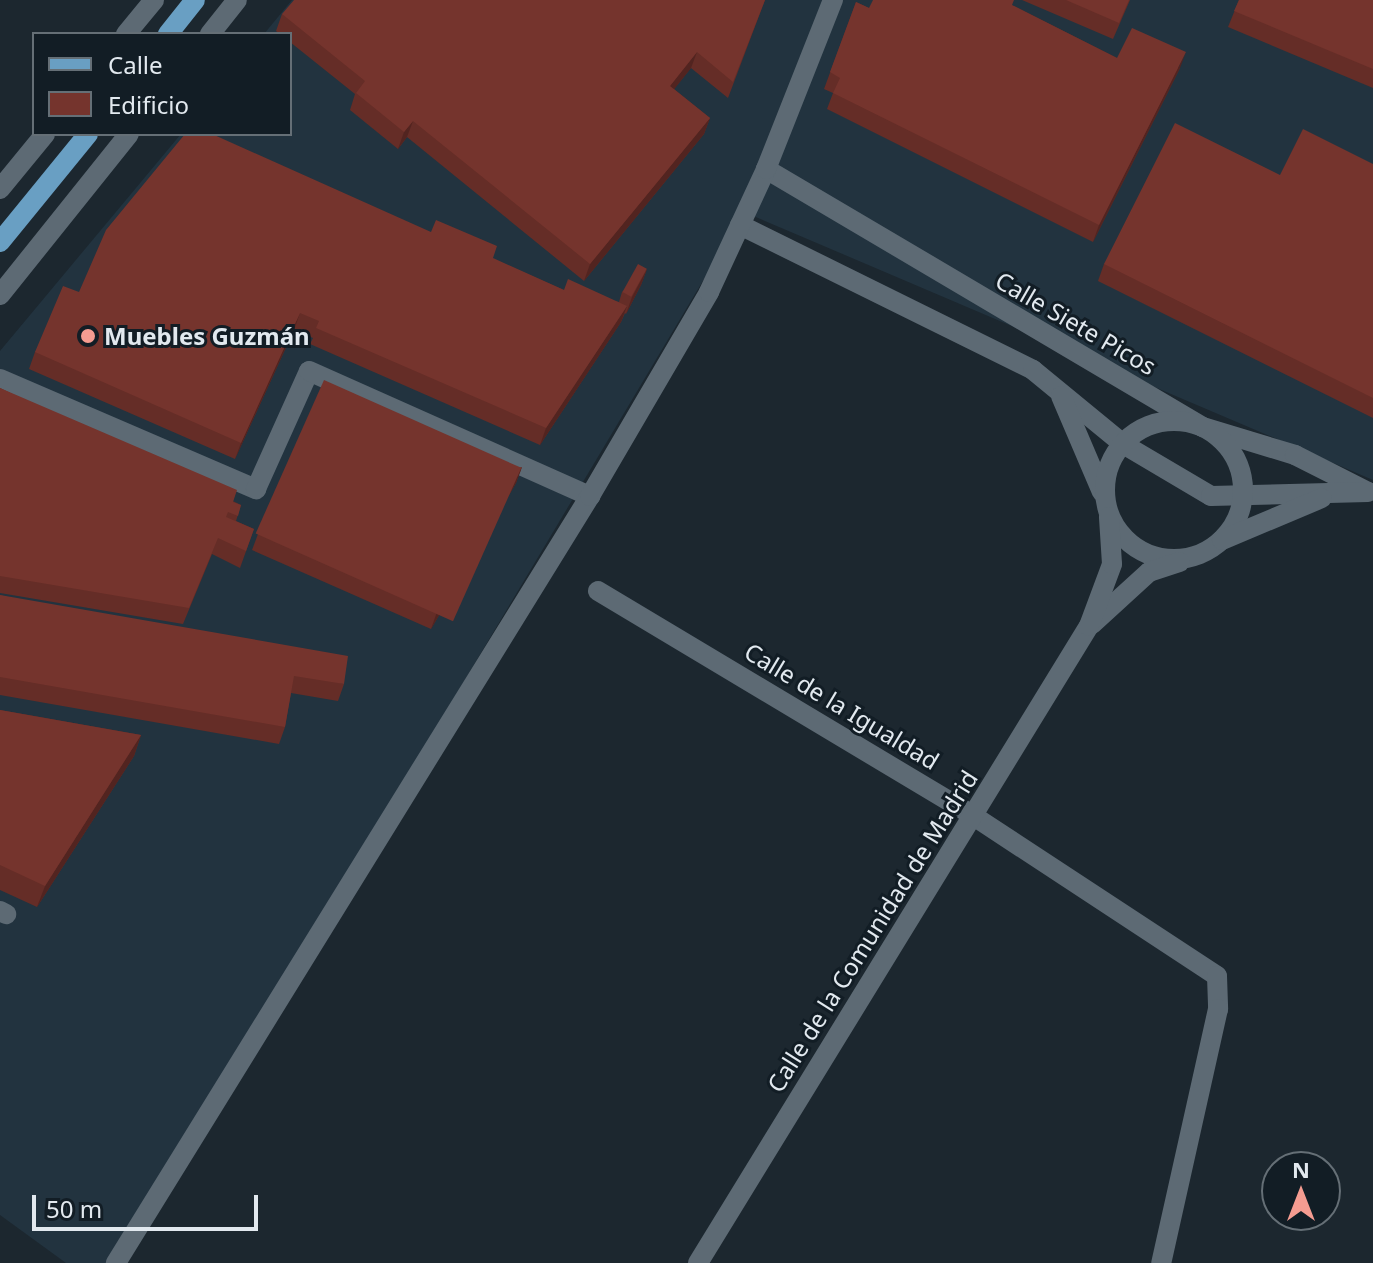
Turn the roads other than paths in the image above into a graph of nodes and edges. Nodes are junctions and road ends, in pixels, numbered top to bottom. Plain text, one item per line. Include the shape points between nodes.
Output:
1 (154, 0) edge
2 (195, 0) edge
3 (237, 0) edge
4 (833, 0) edge
5 (128, 32) edge
6 (170, 32) edge
7 (212, 32) edge
8 (43, 136) edge
9 (86, 136) edge
10 (127, 136) edge
11 (766, 169) junction
12 (0, 189) edge
13 (740, 225) junction
14 (0, 242) edge
15 (0, 295) edge
16 (0, 379) edge
17 (1059, 393) junction
18 (1203, 427) junction
19 (1123, 444) junction
20 (1370, 493) edge
21 (1328, 495) junction
22 (590, 496) junction
23 (1243, 498) junction
24 (1106, 507) junction
25 (1222, 540) junction
26 (1189, 558) junction
27 (598, 591) dead end
28 (1089, 626) junction
29 (972, 815) junction
30 (116, 1263) edge
31 (698, 1263) edge
32 (1161, 1263) edge

1 - 5 street
2 - 6 main road
3 - 7 street
4 - 11 street
8 - 12 street
9 - 14 main road
10 - 15 street
11 - 13 street
11 - 18 street, Calle Siete Picos
13 - 17 street via 1033,370
13 - 22 street via 709,292
16 - 22 street via 256,489 309,371
17 - 19 street
17 - 24 street
18 - 19 street via 1180,420 1155,423
18 - 20 street, Calle Siete Picos via 1295,455
18 - 23 street via 1232,451 1242,473
19 - 23 street via 1211,496
19 - 24 street via 1106,472
20 - 21 street
21 - 23 street
21 - 25 street
22 - 30 street
23 - 25 street via 1237,521
24 - 26 street via 1122,537 1141,552
24 - 28 street via 1112,564
25 - 26 street
26 - 28 street via 1149,572
27 - 29 street, Calle de la Igualdad
28 - 29 street, Calle de la Comunidad de Madrid
29 - 31 street, Calle de la Comunidad de Madrid
29 - 32 street, Calle de la Igualdad via 1217,976 1218,1009

